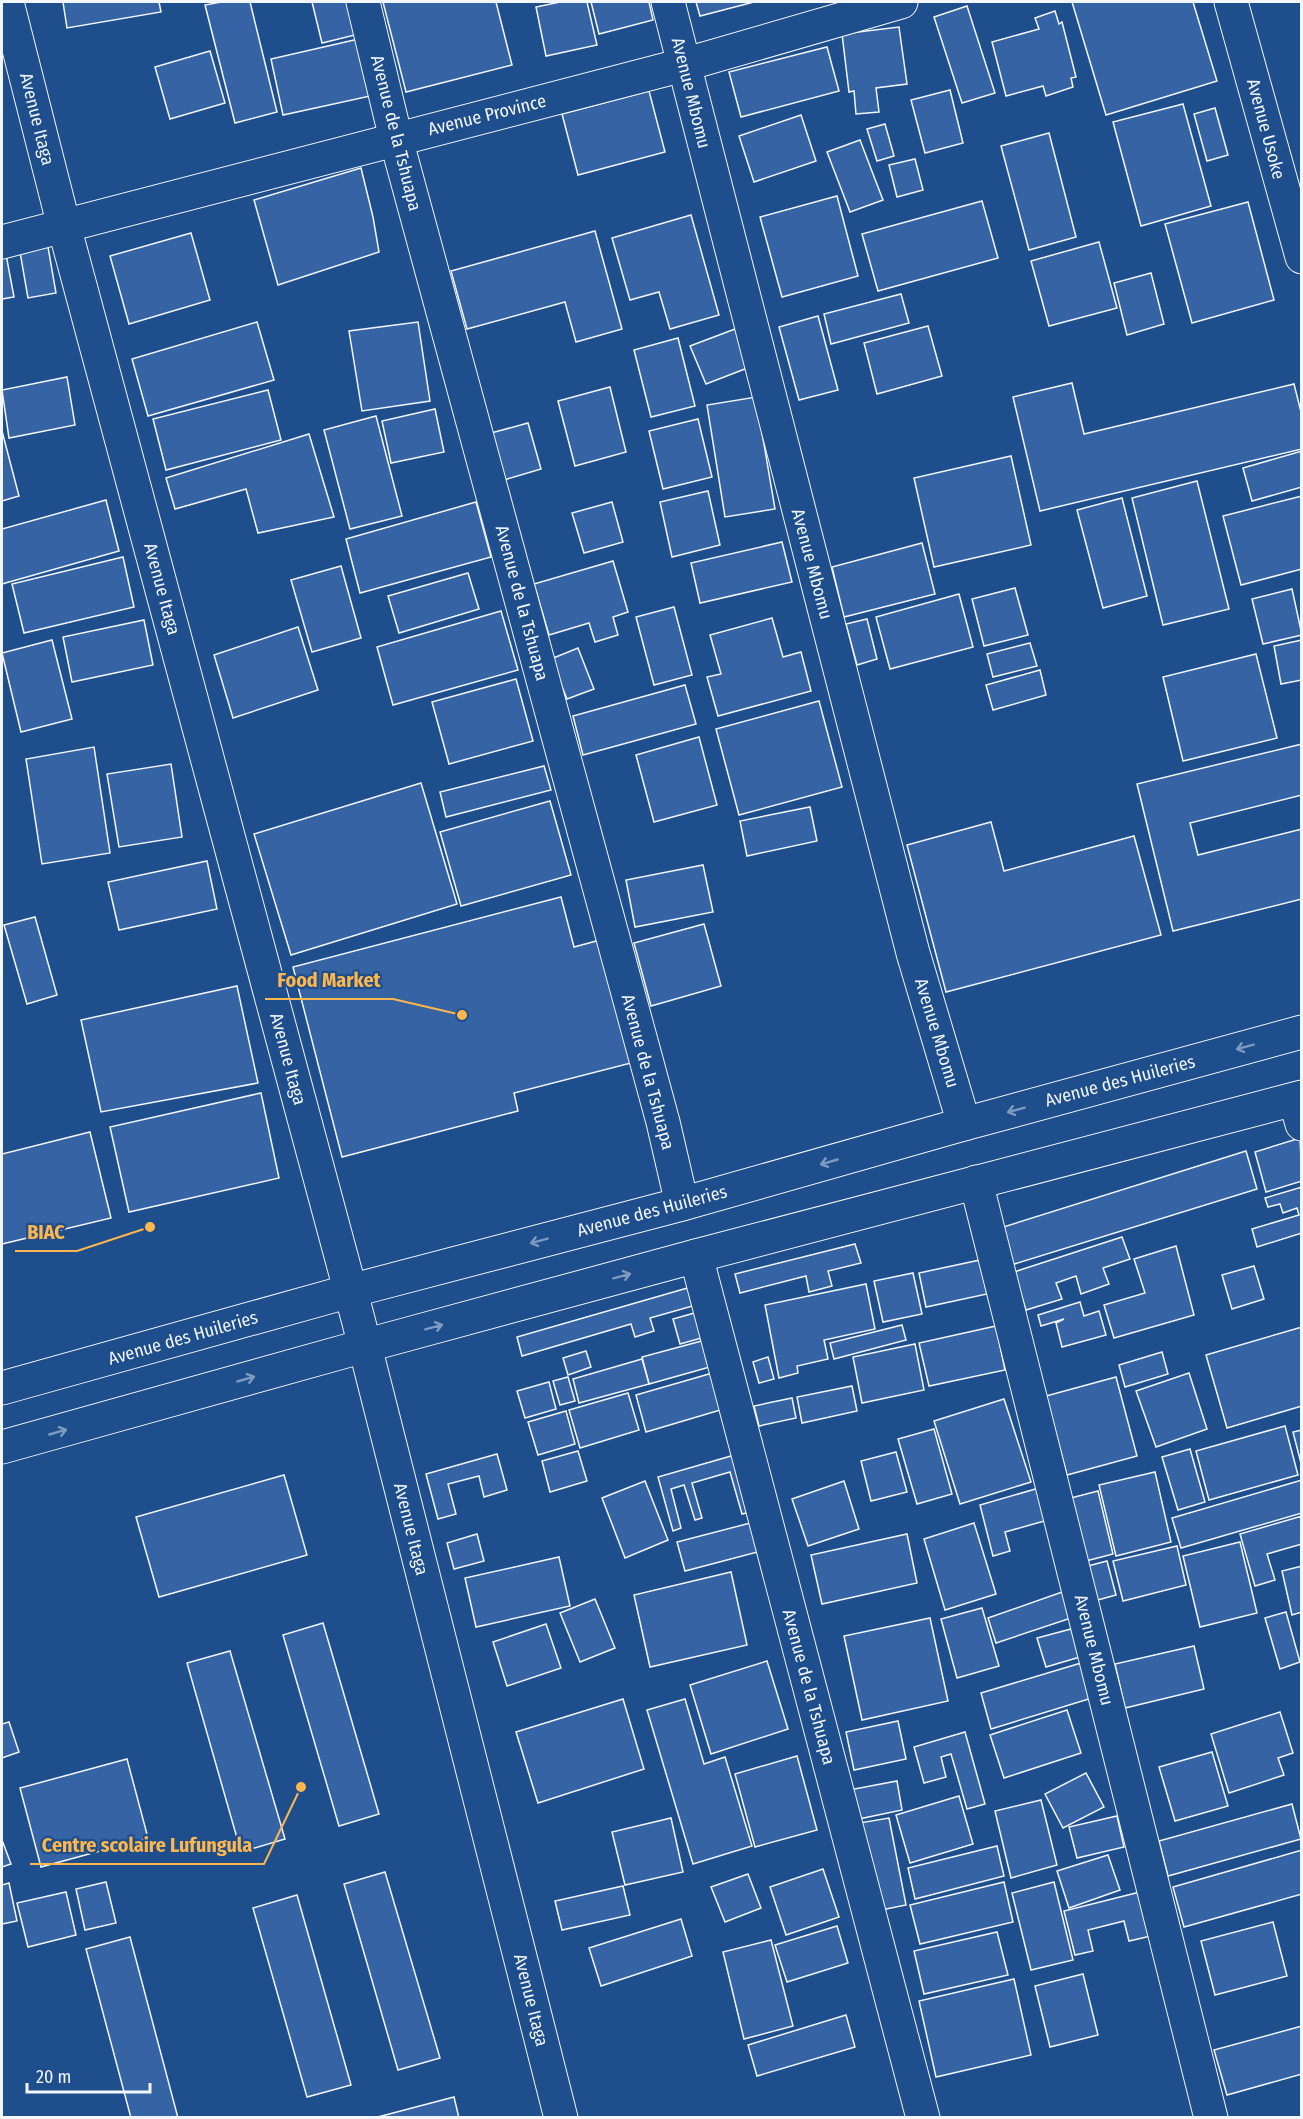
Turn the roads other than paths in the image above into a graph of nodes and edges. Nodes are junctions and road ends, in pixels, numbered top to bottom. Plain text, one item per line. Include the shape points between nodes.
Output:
1 (7, 2) edge
2 (363, 2) edge
3 (668, 2) edge
4 (901, 2) edge
5 (1231, 2) edge
6 (683, 65) junction
7 (396, 139) junction
8 (64, 226) junction
9 (2, 242) edge
10 (1302, 257) edge
11 (1302, 1032) edge
12 (1299, 1106) edge
13 (964, 1124) junction
14 (976, 1182) junction
15 (682, 1204) junction
16 (696, 1256) junction
17 (350, 1291) junction
18 (364, 1346) junction
19 (2, 1388) edge
20 (2, 1447) edge
21 (561, 2118) edge
22 (923, 2118) edge
23 (1211, 2118) edge

1 - 8 street, Avenue Itaga
2 - 7 street, Avenue de la Tshuapa
3 - 6 street, Avenue Mbomu
4 - 6 street, Avenue Province
5 - 10 street, Avenue Usoke
6 - 7 street, Avenue Province
6 - 13 street, Avenue Mbomu via 913,953
7 - 8 street, Avenue Province
7 - 15 street, Avenue de la Tshuapa
8 - 9 street, Avenue Province
8 - 17 street, Avenue Itaga
11 -> 13 street, Avenue des Huileries
12 - 14 street
13 -> 15 street, Avenue des Huileries
14 - 16 street
14 - 23 street, Avenue Mbomu
15 -> 17 street, Avenue des Huileries
18 -> 16 street
16 - 22 street, Avenue de la Tshuapa
17 - 18 street, Avenue Itaga
17 - 19 street, Avenue des Huileries
20 -> 18 street
18 - 21 street, Avenue Itaga

